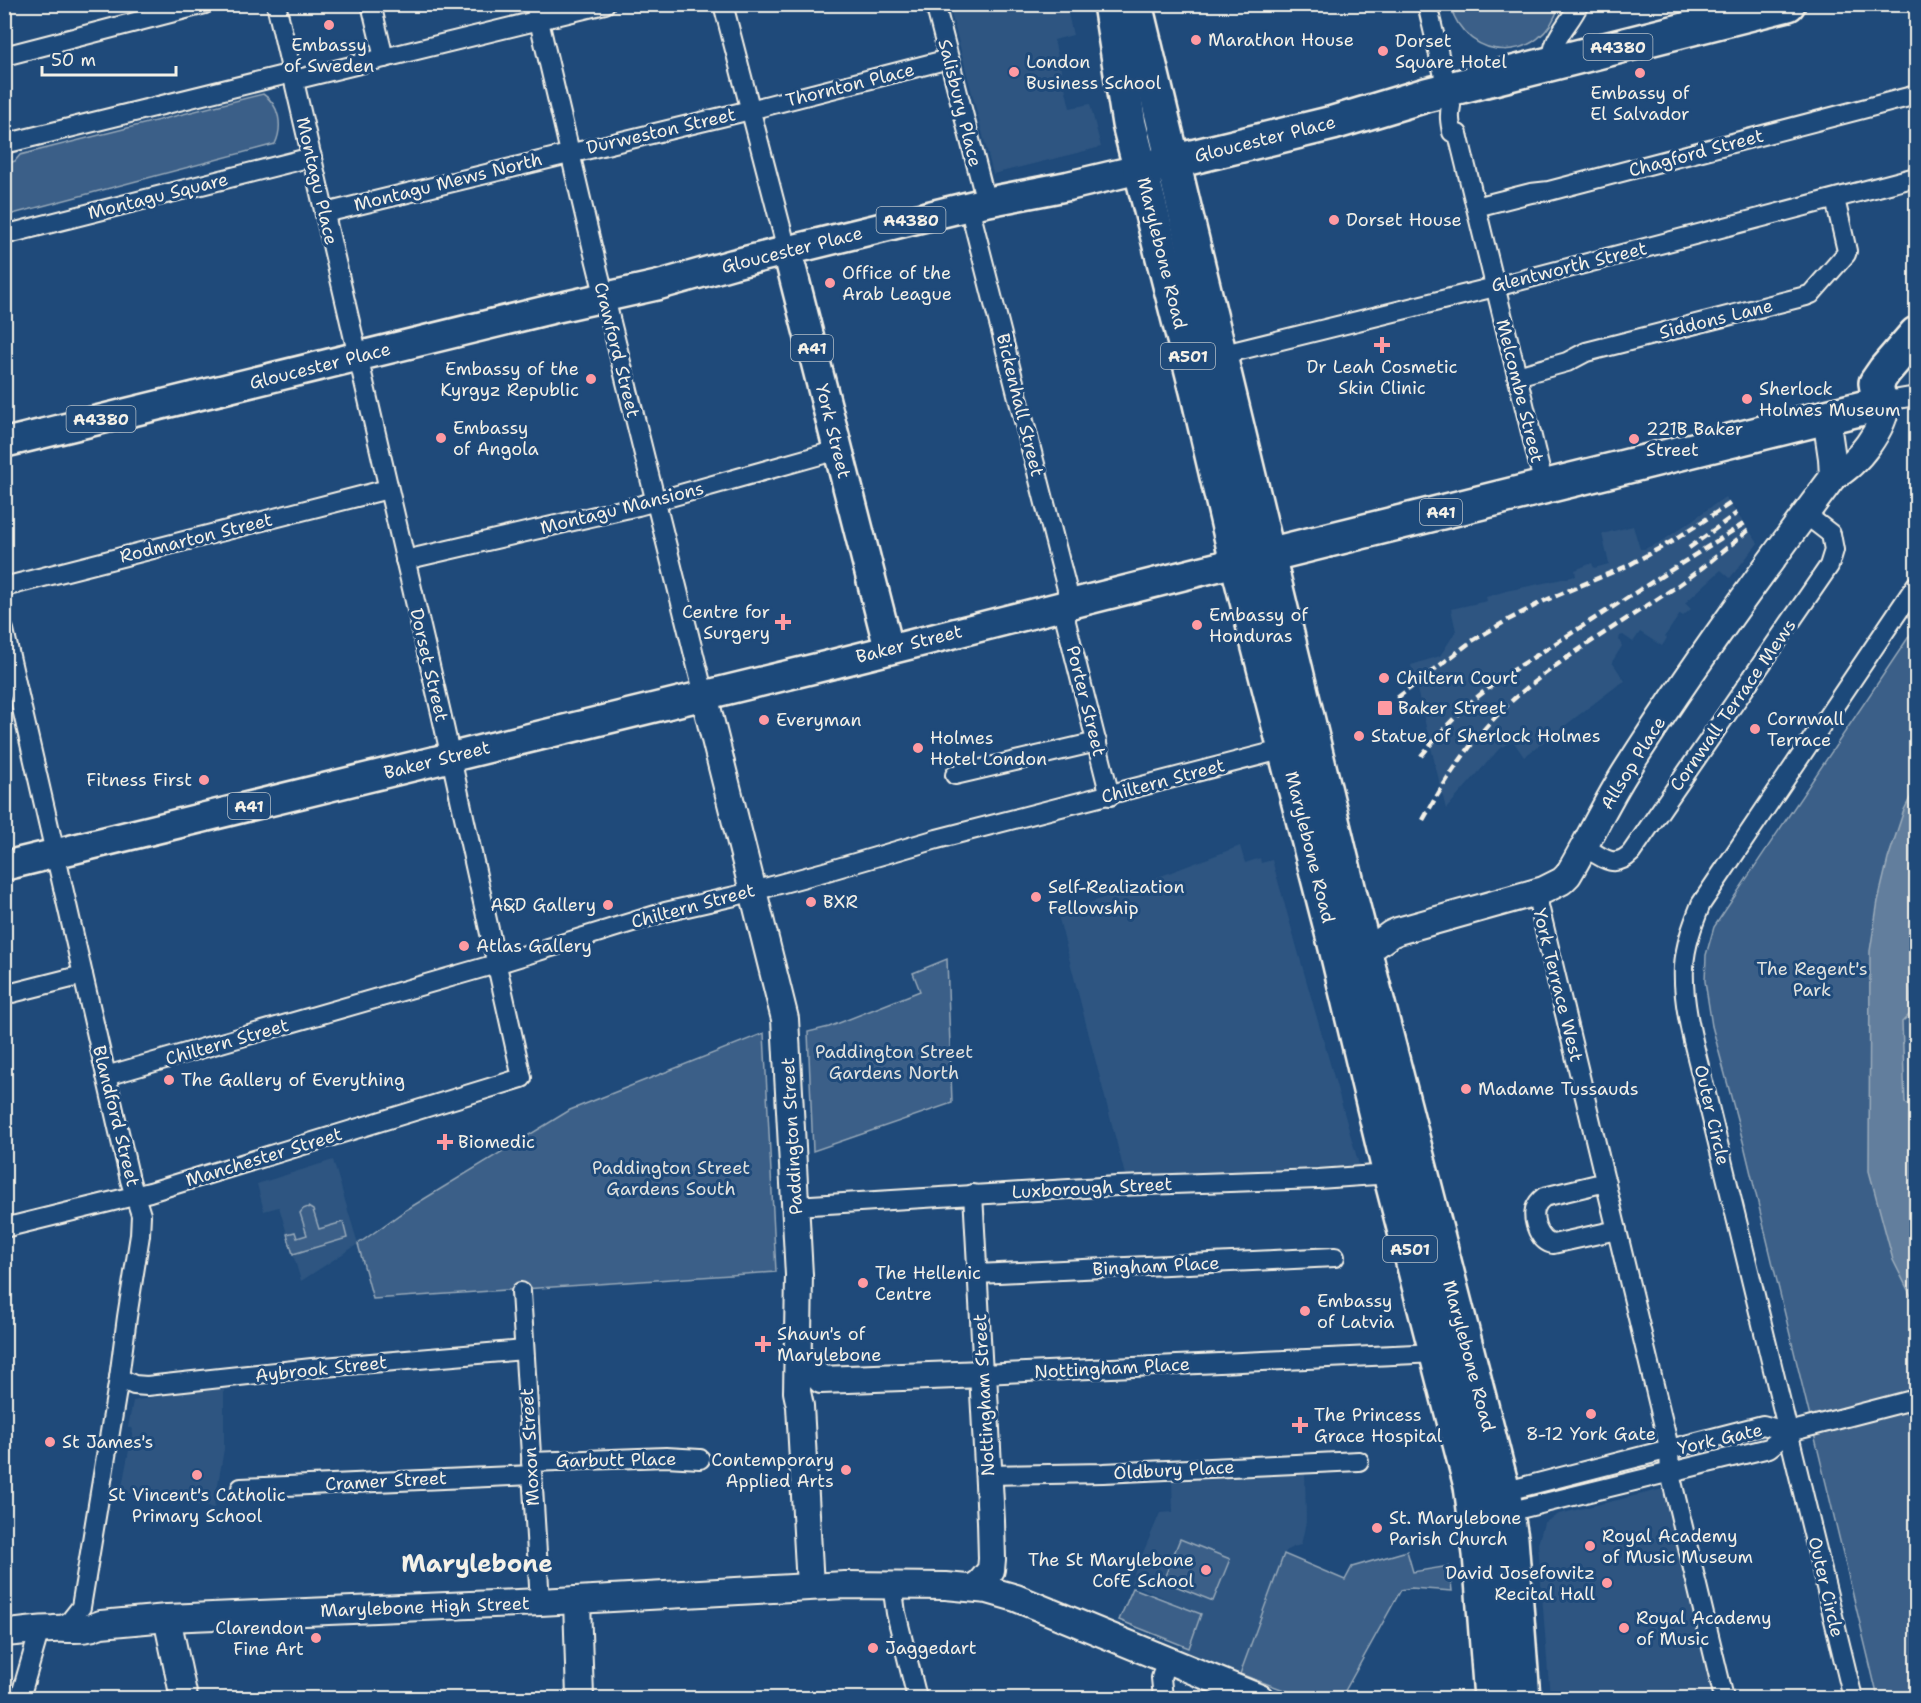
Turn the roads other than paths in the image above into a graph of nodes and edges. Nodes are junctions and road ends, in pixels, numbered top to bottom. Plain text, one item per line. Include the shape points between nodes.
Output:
1 (205, 4) edge
2 (276, 4) edge
3 (371, 4) edge
4 (605, 4) edge
5 (723, 4) edge
6 (935, 4) edge
7 (1094, 4) edge
8 (1135, 4) edge
9 (1427, 4) edge
10 (1578, 4) edge
11 (1788, 4) edge
12 (537, 13) edge
13 (1710, 14) edge
14 (1112, 17) edge
15 (12, 54) dead end
16 (384, 58) junction
17 (949, 59) junction
18 (1552, 63) junction
19 (293, 77) junction
20 (1447, 90) junction
21 (1917, 95) edge
22 (751, 110) junction
23 (4, 144) edge
24 (570, 152) junction
25 (312, 157) junction
26 (1173, 162) junction
27 (1140, 169) junction
28 (1917, 177) edge
29 (1835, 199) junction
30 (977, 204) junction
31 (1476, 207) junction
32 (325, 213) junction
33 (4, 236) edge
34 (787, 250) junction
35 (1495, 287) junction
36 (604, 297) junction
37 (1917, 334) edge
38 (1220, 355) junction
39 (357, 357) junction
40 (1917, 369) edge
41 (1517, 376) junction
42 (1894, 399) edge
43 (1826, 417) junction
44 (4, 443) edge
45 (838, 450) junction
46 (1833, 477) junction
47 (1544, 486) junction
48 (388, 489) junction
49 (654, 501) junction
50 (1805, 514) junction
51 (1253, 559) junction
52 (405, 560) junction
53 (1917, 585) edge
54 (4, 587) edge
55 (1066, 605) junction
56 (4, 630) edge
57 (889, 649) junction
58 (704, 695) junction
59 (1097, 742) junction
60 (1285, 749) junction
61 (451, 757) junction
62 (955, 776) dead end
63 (1110, 796) junction
64 (1584, 846) junction
65 (55, 854) junction
66 (4, 866) edge
67 (753, 890) junction
68 (1536, 892) junction
69 (1365, 953) junction
70 (496, 964) junction
71 (83, 975) junction
72 (4, 995) edge
73 (106, 1076) junction
74 (522, 1078) joint
75 (1390, 1174) junction
76 (1606, 1182) junction
77 (973, 1194) junction
78 (135, 1196) junction
79 (795, 1206) junction
80 (4, 1228) edge
81 (1617, 1230) junction
82 (1335, 1257) dead end
83 (977, 1274) junction
84 (521, 1292) dead end
85 (524, 1350) junction
86 (1437, 1353) junction
87 (799, 1354) junction
88 (983, 1374) junction
89 (119, 1378) junction
90 (821, 1380) junction
91 (1917, 1399) edge
92 (800, 1406) junction
93 (1789, 1432) junction
94 (1670, 1450) junction
95 (700, 1459) dead end
96 (1359, 1461) dead end
97 (531, 1468) junction
98 (1670, 1473) junction
99 (989, 1475) junction
100 (241, 1488) dead end
101 (1506, 1501) junction
102 (991, 1570) junction
103 (892, 1584) junction
104 (817, 1586) junction
105 (972, 1588) junction
106 (1483, 1588) junction
107 (1016, 1598) junction
108 (576, 1600) junction
109 (540, 1602) junction
110 (81, 1607) junction
111 (167, 1618) junction
112 (101, 1624) junction
113 (26, 1628) edge
114 (1166, 1661) junction
115 (20, 1698) edge
116 (184, 1698) edge
117 (579, 1698) edge
118 (917, 1698) edge
119 (1163, 1698) edge
120 (1260, 1698) edge
121 (1491, 1698) edge
122 (1523, 1698) edge
123 (1724, 1698) edge
124 (1853, 1698) edge

1 - 15 street
2 - 19 street, Montagu Place
3 - 16 street
4 - 12 street
5 - 22 street, York Street
6 - 17 street, Salisbury Place
7 - 14 highway, Marylebone Road / A501
8 - 26 highway, Marylebone Road / A501
9 - 20 street
10 - 18 street via 1558,34
11 - 13 highway, Gloucester Place / A4380
12 - 16 street
12 - 24 street, Crawford Street
13 - 18 highway, Gloucester Place / A4380
14 - 27 highway, Marylebone Road / A501 via 1124,104
16 - 19 street
17 - 22 street, Thornton Place
17 - 30 street, Salisbury Place
18 - 20 highway, Gloucester Place / A4380
19 - 23 street
19 - 25 street, Montagu Place
20 - 26 highway, Gloucester Place / A4380
20 - 31 street, Melcombe Street via 1452,132 1458,134
21 - 31 street, Chagford Street
22 - 24 street, Durweston Street
22 - 34 street, York Street
24 - 32 street, Montagu Mews North
24 - 36 street, Crawford Street
25 - 32 street, Montagu Place
25 - 33 street, Montagu Square
26 - 27 highway, Gloucester Place / A4380
26 - 38 highway, Marylebone Road / A501
27 - 30 main road, Gloucester Place / A4380
27 - 51 highway, Marylebone Road / A501 via 1197,391
28 - 29 street, Glentworth Street
29 - 35 street, Glentworth Street
29 - 41 street, Siddons Lane via 1846,254 1811,294 1586,352 1567,362
30 - 34 main road, Gloucester Place / A4380
30 - 55 street, Bickenhall Street via 1061,566
31 - 35 street, Melcombe Street
32 - 39 street, Montagu Place
34 - 36 main road, Gloucester Place / A4380
34 - 45 main road, York Street / A41
35 - 38 street, Glentworth Street
35 - 41 street, Melcombe Street
36 - 39 main road, Gloucester Place / A4380
36 - 49 street, Crawford Street
37 - 42 highway via 1876,383
38 - 51 highway, Marylebone Road / A501
39 - 44 main road, Gloucester Place / A4380
39 - 48 street, Dorset Street
40 - 42 highway, A41
41 - 47 street, Melcombe Street
42 - 43 highway, Baker Street / A41
42 - 46 main road, Allsop Place via 1851,465
43 - 46 main road
43 - 47 highway, Baker Street / A41
45 - 49 street, Montagu Mansions
45 - 57 main road, York Street / A41
46 - 50 main road, Allsop Place
47 - 51 highway, Baker Street / A41
48 - 52 street, Dorset Street
48 - 54 street, Rodmarton Street
49 - 52 street, Montagu Mansions
49 - 58 street, Crawford Street
50 - 64 main road, Allsop Place via 1678,690
50 - 64 street, Cornwall Terrace Mews via 1831,534 1834,550 1829,566 1631,853 1613,862
51 - 55 main road, Baker Street / A41
51 - 60 highway, Marylebone Road / A501
51 - 69 highway, Marylebone Road / A501
52 - 61 street, Dorset Street
53 - 93 street, Outer Circle via 1701,904 1686,951 1686,998 1692,1032
55 - 57 main road, Baker Street / A41
55 - 59 street, Porter Street via 1066,622
56 - 65 street, Blandford Street
57 - 58 main road, Baker Street / A41
58 - 61 main road, Baker Street / A41
58 - 67 main road, Paddington Street
59 - 62 street
59 - 63 street, Porter Street
60 - 63 street, Chiltern Street
60 - 75 highway, Marylebone Road / A501
61 - 65 main road, Baker Street / A41
61 - 70 street, Dorset Street
63 - 67 street, Chiltern Street
64 - 68 main road, Allsop Place via 1565,878
65 - 66 main road, Baker Street / A41
65 - 71 street, Blandford Street
67 - 70 street, Chiltern Street via 665,912
67 - 79 main road, Paddington Street via 785,1019
68 - 69 main road, Allsop Place via 1391,933
68 - 76 street, York Terrace West
69 - 101 highway, Marylebone Road / A501
70 - 73 street, Chiltern Street
70 - 74 street, Dorset Street
71 - 72 street
71 - 73 street, Blandford Street
73 - 78 street, Blandford Street
74 - 78 street, Manchester Street
75 - 77 street, Luxborough Street
75 - 86 highway, Marylebone Road / A501
76 - 81 street, York Terrace West
76 - 81 street via 1544,1197 1535,1210 1536,1220 1541,1237 1553,1244
77 - 79 street, Luxborough Street
77 - 83 street, Nottingham Street
78 - 80 street, Manchester Street
78 - 89 street, Blandford Street via 141,1215 140,1235
79 - 87 main road, Paddington Street
81 - 94 street, York Terrace West
82 - 83 street, Bingham Place
83 - 88 street, Nottingham Street
84 - 85 street, Moxon Street
85 - 89 street, Aybrook Street via 147,1386
85 - 97 street, Moxon Street
86 - 88 street, Nottingham Place
86 - 106 highway, Marylebone Road / A501 via 1470,1486
87 - 90 main road
87 - 92 main road, Paddington Street via 796,1380
88 - 90 main road, Nottingham Place
88 - 99 main road, Nottingham Street
89 - 110 street, Blandford Street
90 - 92 main road
91 - 93 street
92 - 104 main road, Paddington Street
93 - 94 street, York Gate via 1763,1425
93 - 98 street, York Gate via 1769,1448
93 - 124 street, Outer Circle
94 - 98 street, York Terrace West
94 - 101 street, York Gate
95 - 97 street, Garbutt Place via 666,1457
96 - 99 street, Oldbury Place
97 - 100 street, Cramer Street
97 - 109 street, Moxon Street
98 - 101 street, York Gate
98 - 123 street, York Terrace West
99 - 102 main road, Nottingham Street
101 - 106 street via 1495,1494 1485,1507
101 - 122 highway, Marylebone Road / A501
102 - 105 main road
102 - 107 main road, Marylebone High Street
103 - 104 main road, Marylebone High Street
103 - 105 main road, Marylebone High Street
103 - 118 street
104 - 108 main road, Marylebone High Street
105 - 107 main road, Marylebone High Street
106 - 121 highway, Marylebone Road / A501
107 - 114 main road, Marylebone High Street
108 - 109 main road, Marylebone High Street
108 - 117 main road
109 - 111 main road, Marylebone High Street
110 - 112 street
110 - 113 street via 70,1621
111 - 112 main road, Marylebone High Street
111 - 116 main road
112 - 113 main road, Marylebone High Street via 73,1630
113 - 115 street
114 - 119 street via 1161,1678
114 - 120 main road, Marylebone High Street

